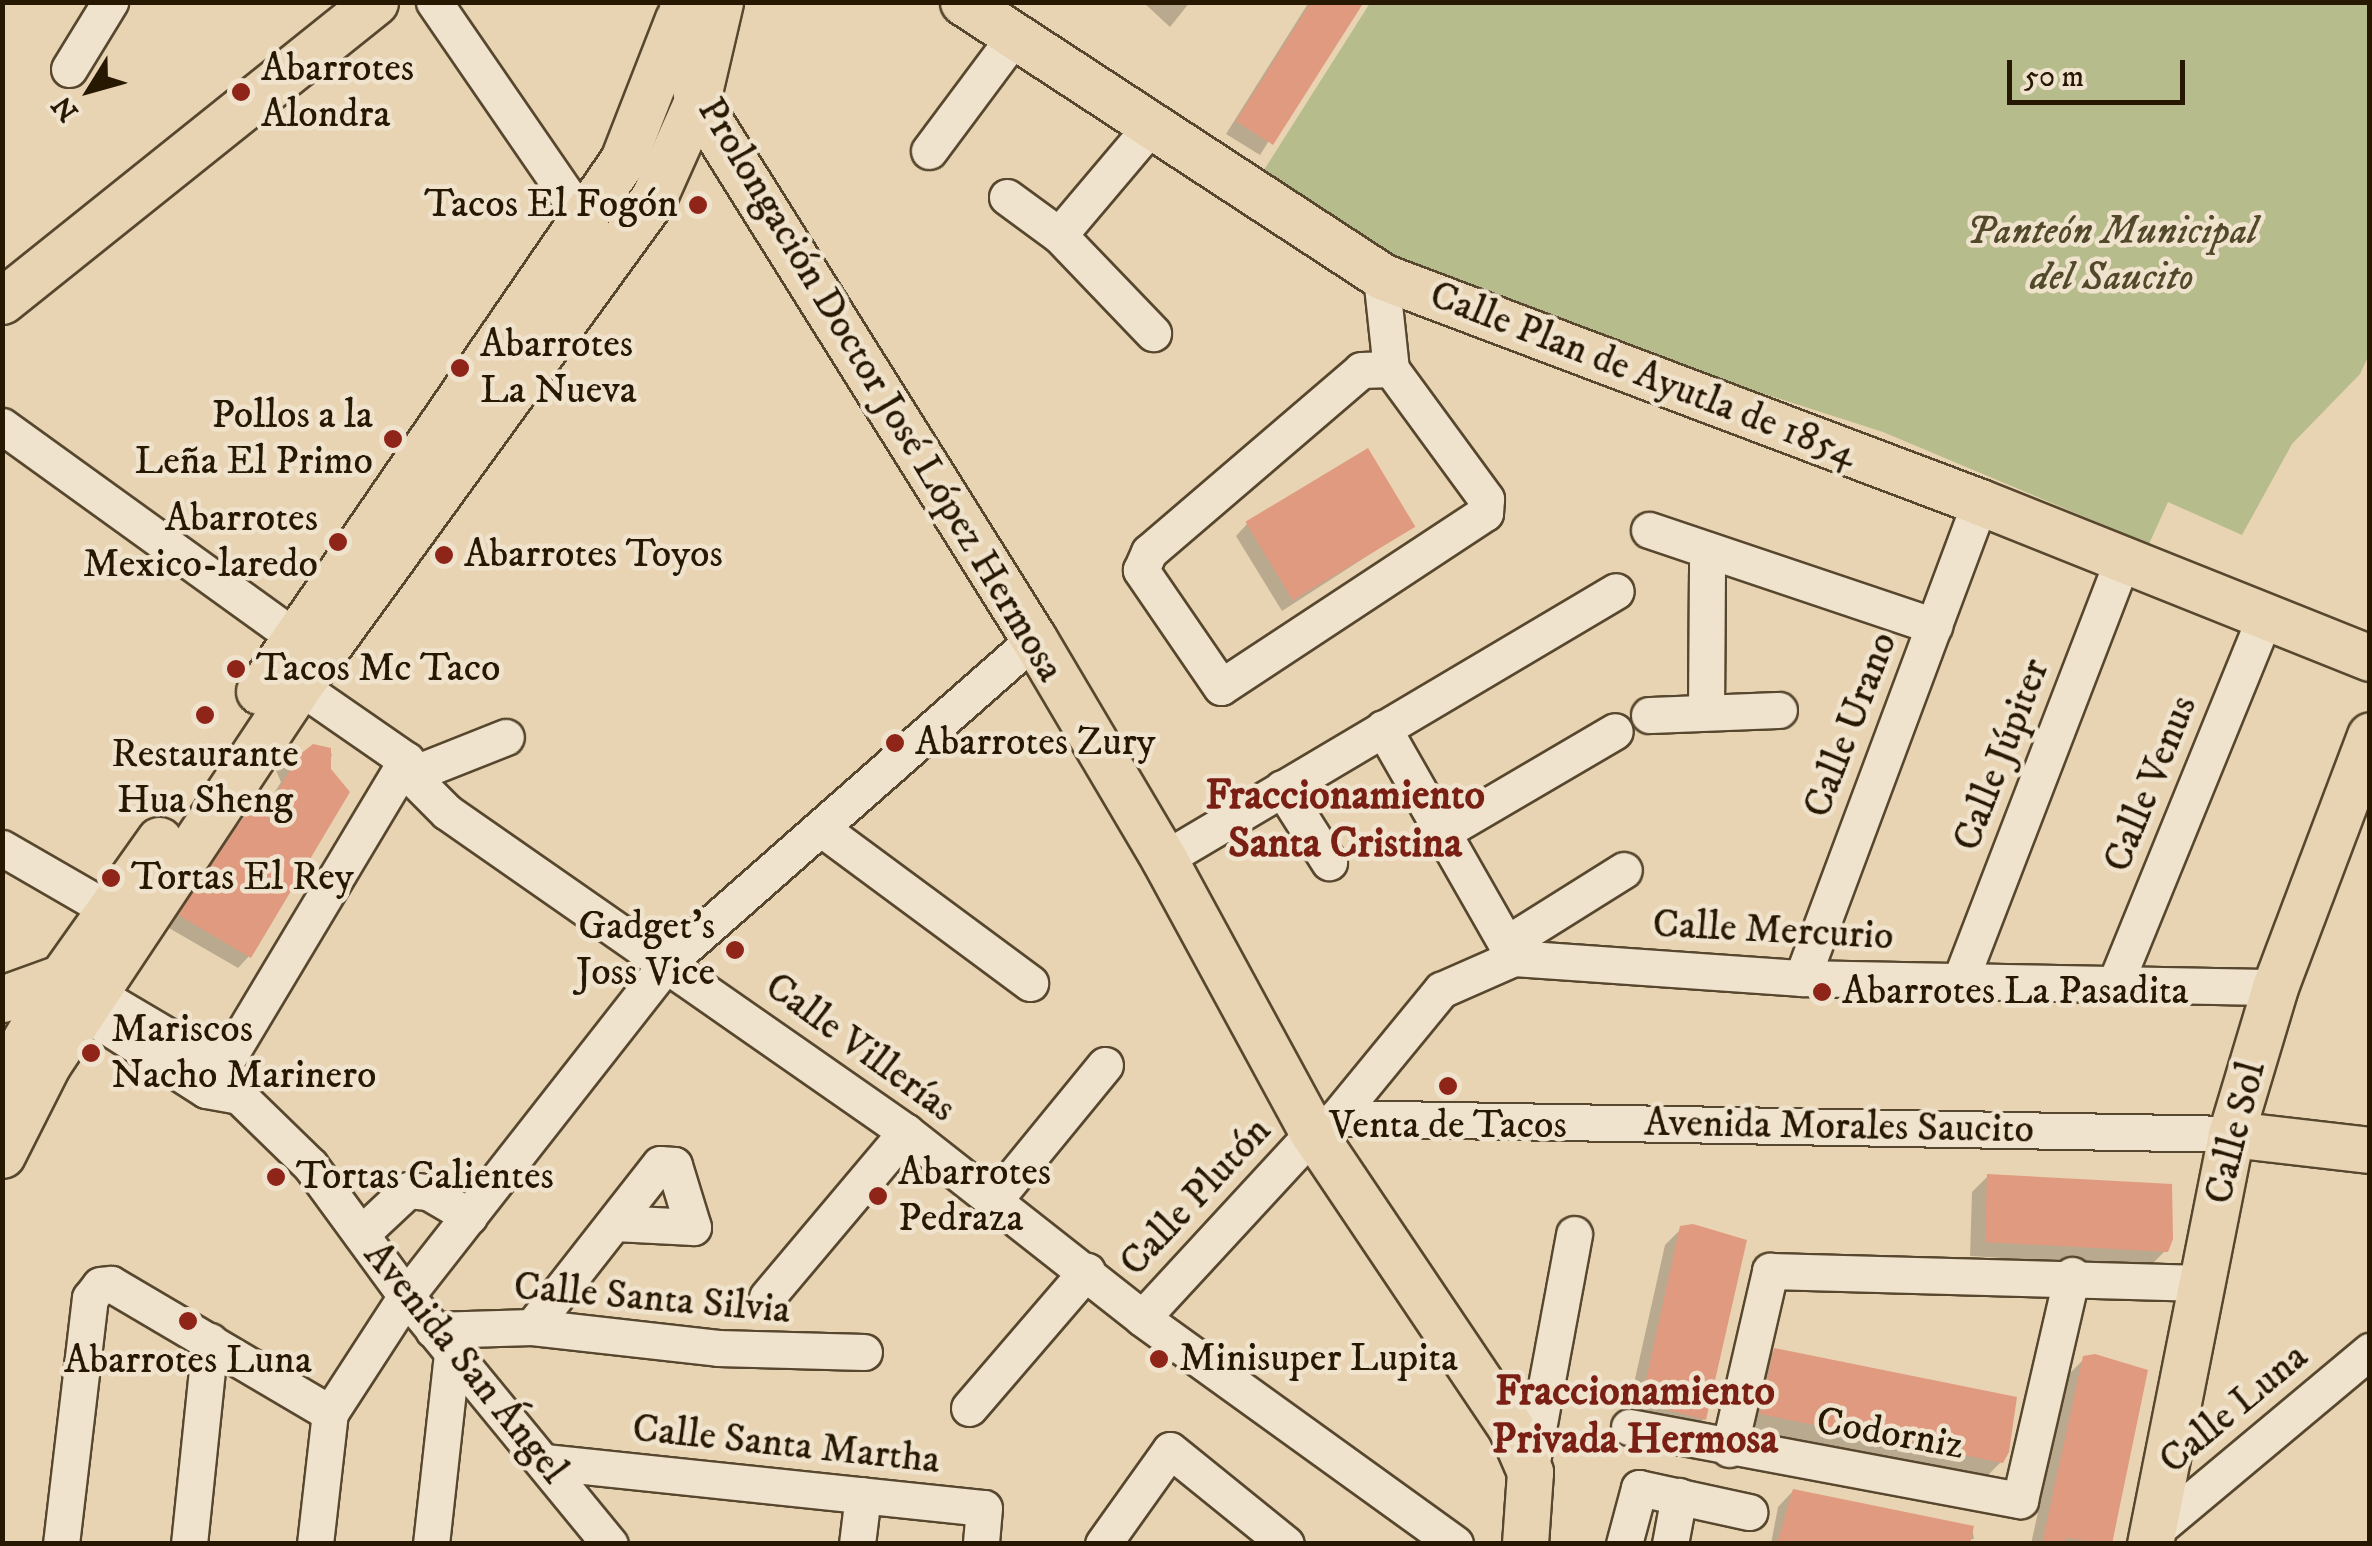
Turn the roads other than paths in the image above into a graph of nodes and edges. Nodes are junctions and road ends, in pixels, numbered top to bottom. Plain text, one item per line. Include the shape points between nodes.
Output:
1 (110, 2) edge
2 (376, 2) edge
3 (434, 2) edge
4 (720, 2) edge
5 (963, 2) edge
6 (682, 3) edge
7 (1014, 37) junction
8 (69, 68) dead end
9 (697, 101) junction
10 (1150, 126) junction
11 (929, 151) dead end
12 (1006, 196) dead end
13 (581, 216) junction
14 (1059, 234) junction
15 (1381, 276) junction
16 (2, 301) edge
17 (1153, 333) dead end
18 (1391, 369) junction
19 (2, 426) edge
20 (1980, 502) junction
21 (1649, 530) dead end
22 (1707, 550) junction
23 (2122, 559) junction
24 (1616, 591) dead end
25 (2265, 616) junction
26 (1934, 626) junction
27 (295, 637) junction
28 (1034, 639) junction
29 (2370, 658) edge
30 (298, 686) junction
31 (1778, 710) dead end
32 (1706, 712) junction
33 (1650, 715) dead end
34 (1382, 728) junction
35 (1615, 731) dead end
36 (2370, 735) edge
37 (506, 737) dead end
38 (408, 768) junction
39 (2360, 779) edge
40 (1282, 788) junction
41 (822, 829) junction
42 (1443, 832) junction
43 (2, 848) edge
44 (1164, 858) junction
45 (1329, 862) dead end
46 (1624, 870) dead end
47 (111, 911) junction
48 (1510, 951) junction
49 (668, 962) junction
50 (1802, 978) junction
51 (1960, 981) junction
52 (1030, 984) dead end
53 (2115, 984) junction
54 (2275, 987) junction
55 (54, 995) edge
56 (1104, 1065) dead end
57 (2, 1079) edge
58 (230, 1082) junction
59 (1324, 1126) junction
60 (906, 1132) junction
61 (2230, 1134) junction
62 (2370, 1150) edge
63 (2, 1155) edge
64 (996, 1198) junction
65 (469, 1216) junction
66 (615, 1223) dead end
67 (361, 1234) junction
68 (1574, 1234) dead end
69 (1086, 1271) junction
70 (2072, 1275) junction
71 (2203, 1283) junction
72 (406, 1296) junction
73 (767, 1297) dead end
74 (1142, 1318) junction
75 (532, 1327) junction
76 (210, 1341) junction
77 (442, 1341) junction
78 (2370, 1350) edge
79 (864, 1352) dead end
80 (968, 1408) dead end
81 (330, 1413) junction
82 (1628, 1427) dead end
83 (1729, 1448) junction
84 (544, 1462) junction
85 (1530, 1472) junction
86 (862, 1495) junction
87 (1678, 1496) junction
88 (1749, 1512) dead end
89 (2151, 1538) edge
90 (61, 1544) edge
91 (188, 1544) edge
92 (315, 1544) edge
93 (431, 1544) edge
94 (610, 1544) edge
95 (857, 1544) edge
96 (981, 1544) edge
97 (1103, 1544) edge
98 (1286, 1544) edge
99 (1456, 1544) edge
100 (1525, 1544) edge
101 (1624, 1544) edge
102 (1670, 1544) edge

1 - 8 street
2 - 16 main road
3 - 13 street
4 - 9 main road
5 - 7 main road, Calle Plan de Ayutla de 1854
6 - 9 main road, Prolongación Doctor José López Hermosa
6 - 13 main road via 656,90 623,160
7 - 10 main road, Calle Plan de Ayutla de 1854
7 - 11 street
9 - 28 main road, Prolongación Doctor José López Hermosa
9 - 30 main road via 654,198
10 - 14 street
10 - 15 main road, Calle Plan de Ayutla de 1854
12 - 14 street
13 - 27 main road
14 - 17 street
15 - 18 street
15 - 20 main road, Calle Plan de Ayutla de 1854
18 - 18 street via 1486,499 1485,513 1221,687 1140,570 1150,552 1361,370
19 - 27 street
20 - 23 main road, Calle Plan de Ayutla de 1854
20 - 26 street, Calle Urano
21 - 22 street
22 - 26 street
22 - 32 street
23 - 25 main road, Calle Plan de Ayutla de 1854
23 - 51 street, Calle Júpiter
24 - 34 street
25 - 29 main road, Calle Plan de Ayutla de 1854
25 - 53 street, Calle Venus
26 - 50 street, Calle Urano
27 - 47 main road
28 - 41 street
28 - 44 main road, Prolongación Doctor José López Hermosa
30 - 38 street, Calle Villerías
30 - 55 main road
31 - 32 street
32 - 33 street
34 - 40 street
34 - 42 street
35 - 42 street
36 - 39 main road, Calle Sol
37 - 38 street
38 - 49 street, Calle Villerías via 447,812
38 - 58 street
39 - 54 main road, Calle Sol
40 - 44 street
40 - 45 street
41 - 49 street
41 - 52 street
42 - 48 street
43 - 47 street
44 - 59 main road, Prolongación Doctor José López Hermosa
46 - 48 street
47 - 55 main road
48 - 50 street, Calle Mercurio
48 - 59 street, Calle Mercurio via 1441,990
49 - 60 street, Calle Villerías
49 - 65 street
50 - 51 street, Calle Mercurio
51 - 53 street, Calle Mercurio
53 - 54 street, Calle Mercurio
54 - 61 main road, Calle Sol
55 - 57 main road
55 - 58 street, Avenida San Ángel
55 - 63 main road
56 - 64 street
58 - 67 street, Avenida San Ángel via 310,1165
59 - 61 street, Avenida Morales Saucito
59 - 74 street, Calle Plutón
59 - 85 main road, Prolongación Doctor José López Hermosa via 1491,1392
60 - 64 street, Calle Villerías
60 - 73 street
61 - 62 main road, Avenida Morales Saucito
61 - 71 main road, Calle Sol
64 - 69 street, Calle Villerías
65 - 67 street via 428,1192 408,1190
65 - 72 street
66 - 75 street
67 - 72 street, Avenida San Ángel
68 - 85 street
69 - 74 street, Calle Villerías
69 - 80 street
70 - 71 street
70 - 83 street via 1770,1271
70 - 83 street, Codorniz via 2020,1500
71 - 89 main road, Calle Sol
72 - 77 street, Avenida San Ángel
72 - 81 street
74 - 99 street, Calle Villerías
75 - 77 street, Calle Santa Silvia
75 - 79 street, Calle Santa Silvia via 718,1348
76 - 81 street
76 - 90 street via 112,1284 100,1285 90,1298
76 - 91 street
77 - 84 street, Avenida San Ángel
77 - 93 street
78 - 89 street, Calle Luna
81 - 92 street
82 - 83 street, Codorniz
84 - 86 street, Calle Santa Martha
84 - 94 street, Avenida San Ángel
85 - 100 main road
86 - 95 street
86 - 96 street, Calle Santa Martha via 984,1508
87 - 88 street
87 - 101 street via 1639,1488
87 - 102 street
97 - 98 street via 1170,1450

